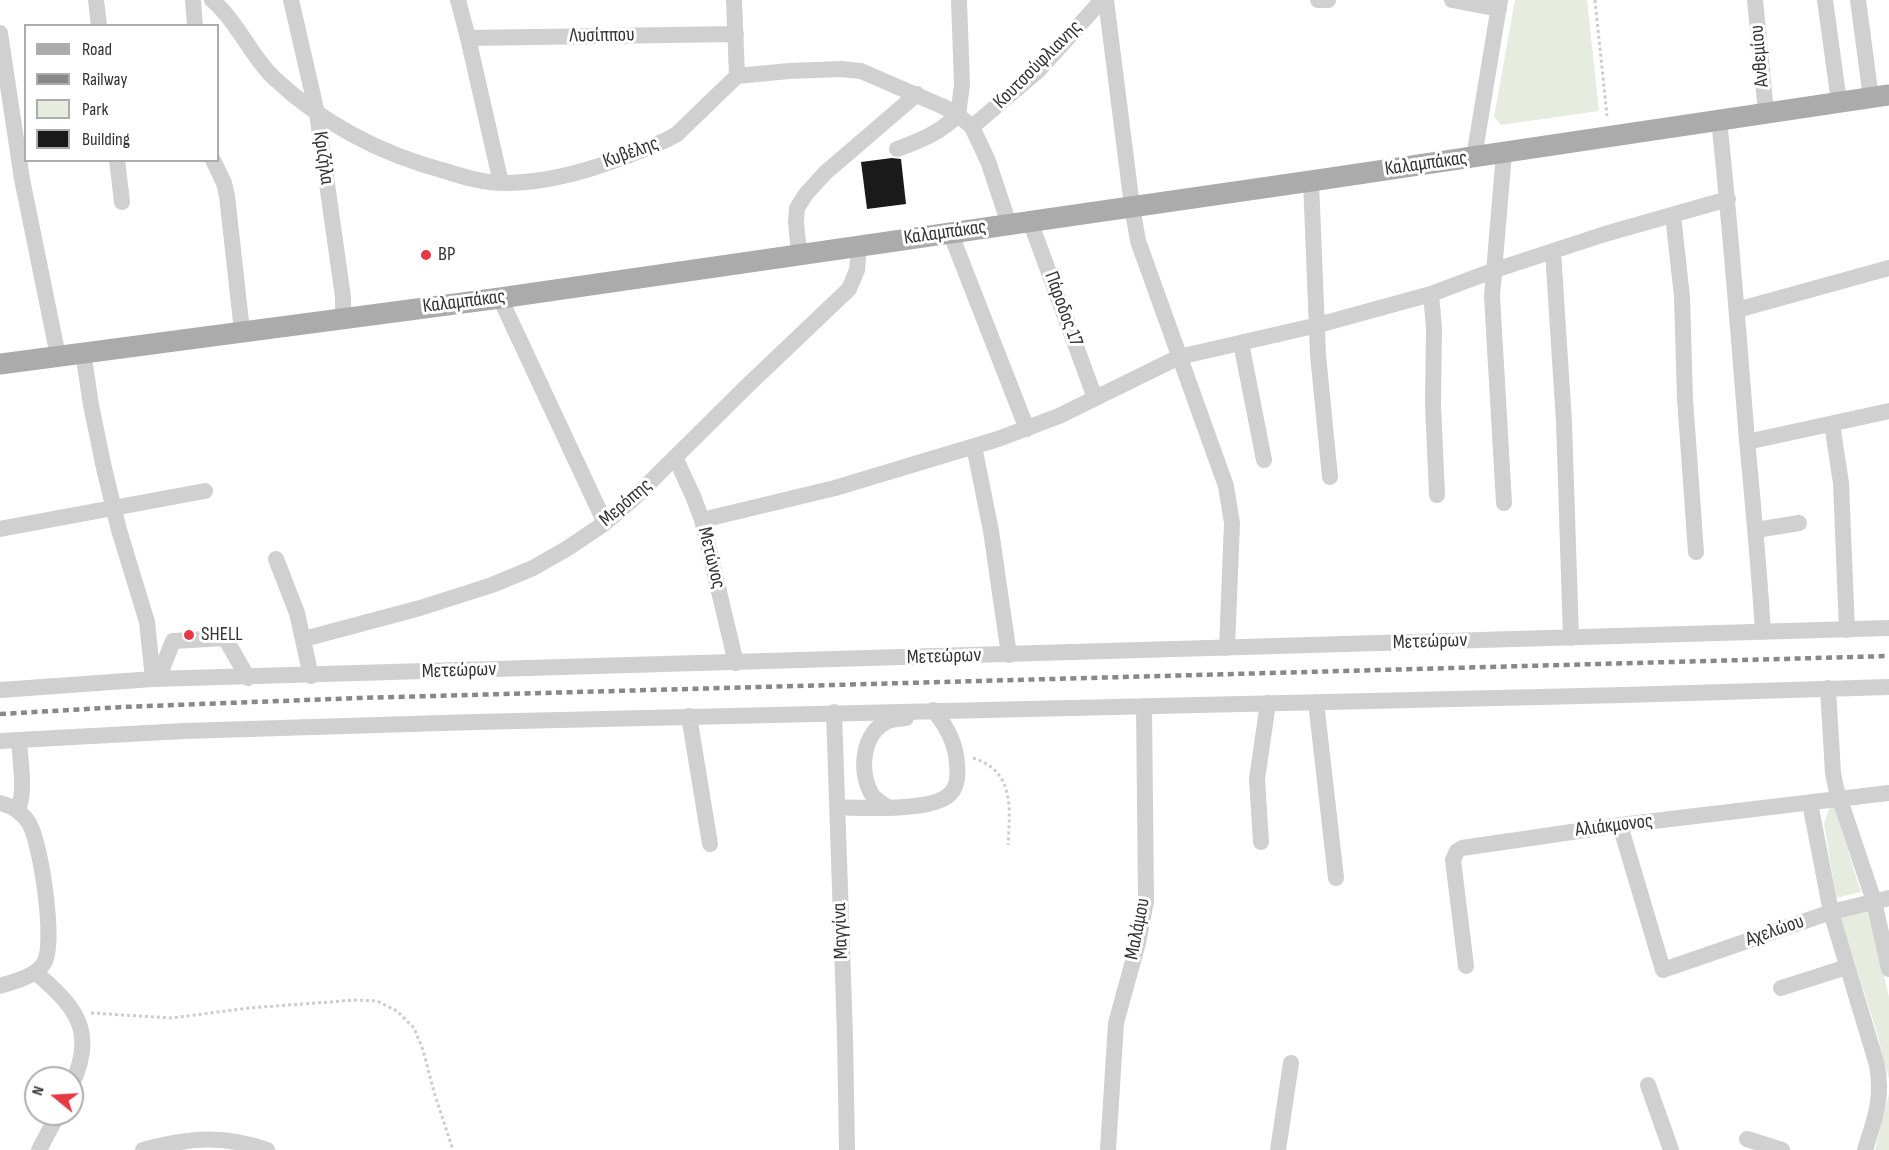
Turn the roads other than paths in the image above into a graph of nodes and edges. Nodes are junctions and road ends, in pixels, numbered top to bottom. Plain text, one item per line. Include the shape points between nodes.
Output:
1 (96, 0) edge
2 (193, 0) edge
3 (212, 0) edge
4 (291, 0) edge
5 (458, 0) edge
6 (734, 0) edge
7 (959, 0) edge
8 (1104, 0) edge
9 (1318, 0) edge
10 (1328, 0) edge
11 (1452, 0) edge
12 (1755, 0) edge
13 (1825, 0) edge
14 (1858, 0) edge
15 (1500, 5) edge
16 (99, 24) edge
17 (195, 24) edge
18 (0, 33) edge
19 (736, 34) junction
20 (468, 38) junction
21 (737, 76) junction
22 (917, 94) junction
23 (1880, 97) edge
24 (1839, 102) junction
25 (1766, 112) junction
26 (317, 113) junction
27 (958, 115) junction
28 (1719, 120) junction
29 (972, 127) junction
30 (897, 149) dead end
31 (1504, 153) junction
32 (1474, 157) junction
33 (117, 162) edge
34 (214, 162) edge
35 (1311, 181) junction
36 (501, 183) junction
37 (1728, 199) junction
38 (122, 202) dead end
39 (1132, 206) junction
40 (1673, 215) junction
41 (1030, 221) junction
42 (1009, 224) junction
43 (950, 232) junction
44 (859, 246) junction
45 (1553, 251) junction
46 (799, 254) junction
47 (1889, 268) edge
48 (1495, 270) junction
49 (1431, 294) junction
50 (500, 298) junction
51 (1737, 310) junction
52 (343, 317) junction
53 (1318, 325) junction
54 (242, 331) junction
55 (1241, 343) junction
56 (83, 352) junction
57 (58, 356) junction
58 (1179, 357) junction
59 (0, 364) edge
60 (1095, 398) junction
61 (1889, 411) edge
62 (1832, 424) junction
63 (1027, 429) junction
64 (1747, 442) junction
65 (974, 446) junction
66 (675, 457) junction
67 (1264, 460) dead end
68 (1330, 477) dead end
69 (205, 491) dead end
70 (1437, 495) dead end
71 (1504, 503) dead end
72 (114, 507) junction
73 (702, 520) junction
74 (605, 522) junction
75 (1799, 523) dead end
76 (0, 529) edge
77 (1756, 530) junction
78 (1696, 552) dead end
79 (276, 559) dead end
80 (1889, 628) edge
81 (1846, 630) junction
82 (1763, 632) junction
83 (1572, 638) junction
84 (304, 639) junction
85 (1227, 648) junction
86 (1009, 655) junction
87 (736, 663) junction
88 (311, 676) junction
89 (248, 678) junction
90 (155, 679) junction
91 (1889, 687) edge
92 (1828, 688) junction
93 (0, 690) edge
94 (1268, 702) junction
95 (1316, 702) junction
96 (1144, 706) junction
97 (834, 712) junction
98 (908, 714) junction
99 (936, 714) junction
100 (689, 716) junction
101 (19, 740) junction
102 (0, 741) edge
103 (1889, 793) edge
104 (1839, 799) junction
105 (0, 803) edge
106 (1810, 803) junction
107 (837, 807) junction
108 (889, 808) junction
109 (18, 810) junction
110 (1620, 825) junction
111 (1261, 842) dead end
112 (711, 844) dead end
113 (1336, 878) dead end
114 (1881, 900) edge
115 (1831, 912) junction
116 (1466, 966) dead end
117 (1847, 967) junction
118 (1889, 969) edge
119 (35, 972) junction
120 (0, 986) edge
121 (1781, 988) dead end
122 (1291, 1063) dead end
123 (79, 1066) edge
124 (1648, 1085) dead end
125 (51, 1126) edge
126 (1747, 1139) dead end
127 (39, 1150) edge
128 (143, 1150) edge
129 (267, 1150) edge
130 (847, 1150) edge
131 (1108, 1150) edge
132 (1278, 1150) edge
133 (1671, 1150) edge
134 (1782, 1150) edge
135 (1865, 1150) edge

1 - 16 street
2 - 17 street
3 - 26 street, Κυβέλης via 264,68
4 - 26 street, Κριζήλα
5 - 20 street
6 - 19 street
7 - 27 street via 962,85
8 - 29 street, Κουτσούφλιανης via 1039,70
8 - 39 street
9 - 10 street
11 - 15 street
12 - 25 street, Ανθεμίου
13 - 24 street
14 - 23 street
15 - 32 street
18 - 57 street via 22,179
19 - 20 street, Λυσίππου
19 - 21 street
20 - 36 street
21 - 22 street via 852,70 869,73
21 - 36 street, Κυβέλης via 666,140 590,168
22 - 27 street
22 - 46 street via 806,194 797,208
23 - 24 main road, Καλαμπάκας
24 - 25 main road, Καλαμπάκας
25 - 28 main road, Καλαμπάκας
26 - 36 street, Κυβέλης via 340,129 392,153 466,177
26 - 52 street, Κριζήλα
27 - 29 street
27 - 30 street via 919,142
28 - 31 main road, Καλαμπάκας
28 - 37 street
29 - 42 street
31 - 32 main road, Καλαμπάκας
31 - 48 street
32 - 35 main road, Καλαμπάκας
33 - 38 street
34 - 54 street via 227,196
35 - 39 main road, Καλαμπάκας
35 - 53 street
37 - 40 street
37 - 51 street
39 - 41 main road, Καλαμπάκας
39 - 58 street via 1138,241
40 - 45 street
40 - 78 street via 1682,297
41 - 42 main road, Καλαμπάκας
41 - 60 street, Πάροδος 17
42 - 43 main road, Καλαμπάκας
43 - 44 main road, Καλαμπάκας
43 - 63 street
44 - 46 main road, Καλαμπάκας
44 - 66 street, Μερόπης via 857,270 849,289
45 - 48 street
45 - 83 street
46 - 50 main road, Καλαμπάκας
47 - 51 street
48 - 49 street
48 - 71 street via 1492,296
49 - 53 street
49 - 70 street
50 - 52 main road, Καλαμπάκας
50 - 74 street
51 - 64 street
52 - 54 main road, Καλαμπάκας
53 - 55 street
53 - 68 street
54 - 56 main road, Καλαμπάκας
55 - 58 street
55 - 67 street
56 - 57 main road, Καλαμπάκας
56 - 72 street
57 - 59 main road, Καλαμπάκας
58 - 60 street
58 - 85 street via 1230,502
60 - 63 street
61 - 62 street
62 - 64 street
62 - 81 street via 1841,483
63 - 65 street
64 - 77 street
65 - 73 street via 817,492
65 - 86 street
66 - 73 street, Μετώνος
66 - 74 street, Μερόπης
69 - 72 street
72 - 76 street
72 - 90 street via 144,608
73 - 87 street, Μετώνος
74 - 84 street, Μερόπης via 552,558 514,576 420,608
75 - 77 street
77 - 82 street
79 - 84 street
80 - 81 street, Μετεώρων
81 - 82 street, Μετεώρων
82 - 83 street, Μετεώρων
83 - 85 street, Μετεώρων
84 - 88 street
85 - 86 street, Μετεώρων
86 - 87 street, Μετεώρων
87 - 88 street, Μετεώρων
88 - 89 street, Μετεώρων
89 - 90 street, Μετεώρων
89 - 90 street via 225,638 173,641
90 - 93 street, Μετεώρων
91 - 92 street
92 - 95 street
92 - 104 street via 1833,773
94 - 95 street
94 - 96 street
94 - 111 street via 1257,779
95 - 113 street
96 - 99 street
96 - 131 street, Μαλάμου via 1146,901 1116,1023
97 - 98 street
97 - 100 street
97 - 107 street, Μαγγίνα
98 - 99 street
98 - 108 street via 877,729 864,754 865,775 872,795
99 - 108 street via 955,745 957,782 951,794 941,801
100 - 101 street
100 - 112 street
101 - 102 street
101 - 109 street via 22,784
103 - 104 street, Αλιάκμονος
104 - 106 street, Αλιάκμονος
104 - 114 street
105 - 109 street
106 - 110 street, Αλιάκμονος
106 - 115 street
107 - 108 street
107 - 130 street, Μαγγίνα
109 - 119 street via 36,837 43,876 49,942 46,959
110 - 115 street, Αχελώου via 1663,970
110 - 116 street, Αλιάκμονος via 1459,849 1453,860
114 - 115 street, Αχελώου
114 - 118 street
115 - 117 street
117 - 121 street
117 - 135 street via 1880,1083 1878,1113
119 - 120 street
119 - 123 street via 65,998 74,1012 83,1046
122 - 132 street
124 - 133 street
125 - 127 street
126 - 134 street
128 - 129 street via 206,1138 237,1141

